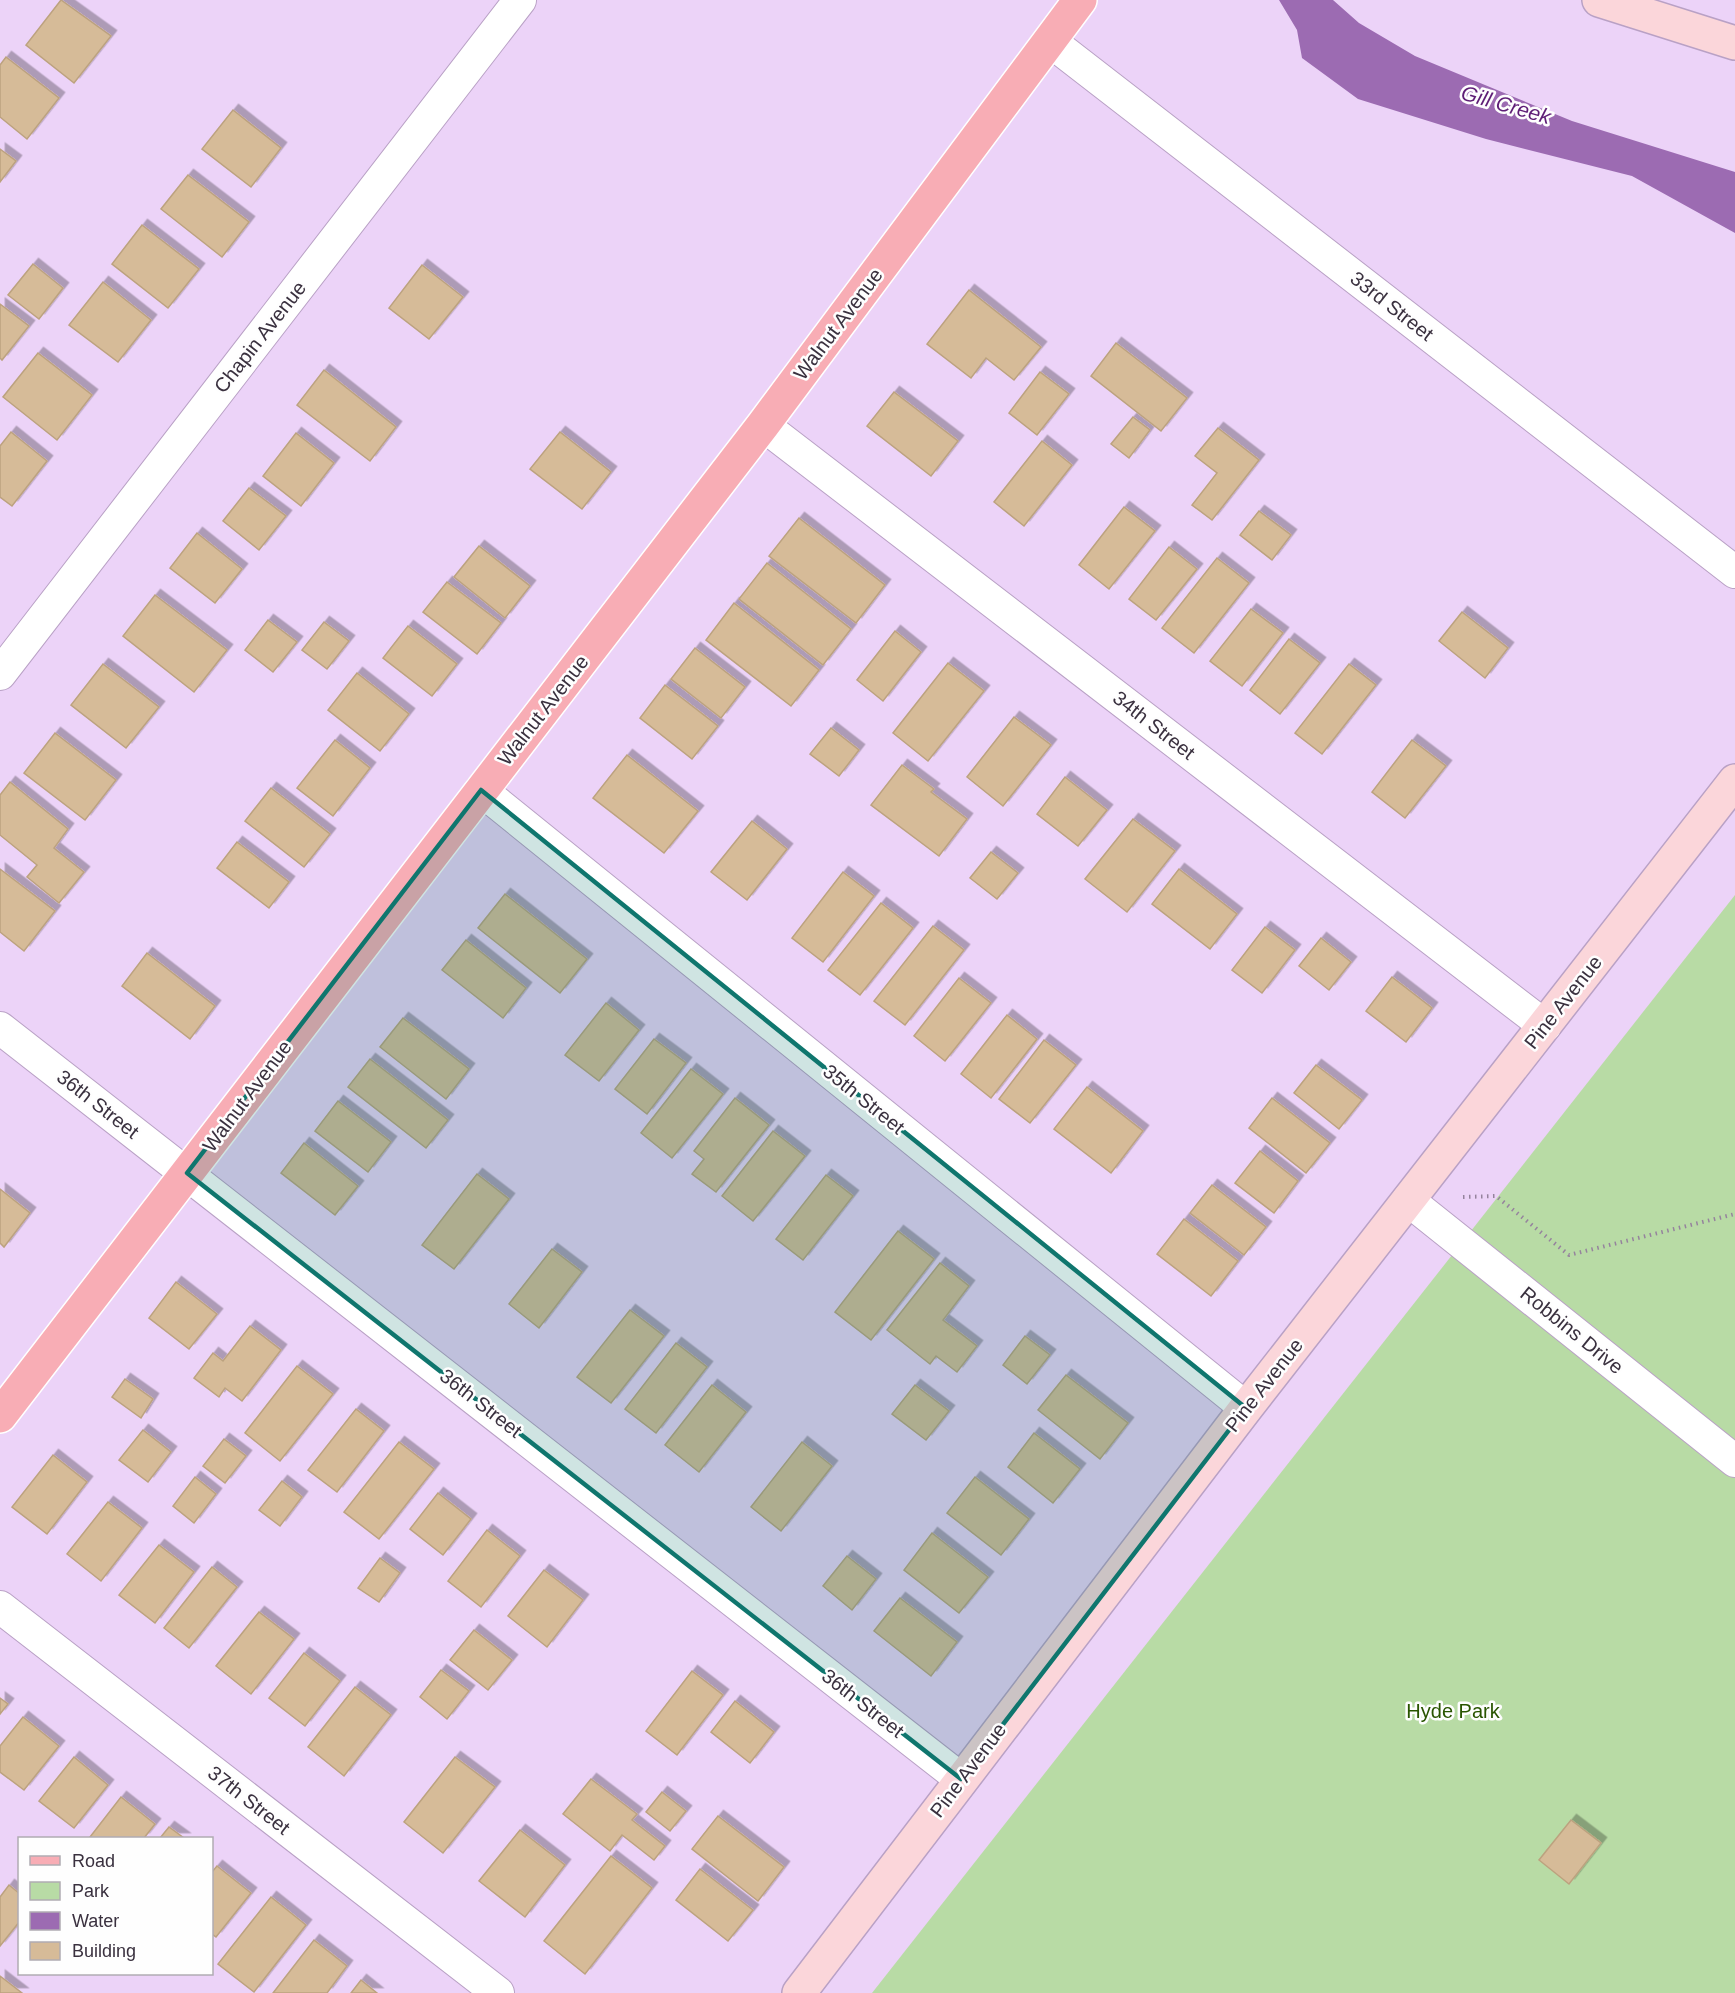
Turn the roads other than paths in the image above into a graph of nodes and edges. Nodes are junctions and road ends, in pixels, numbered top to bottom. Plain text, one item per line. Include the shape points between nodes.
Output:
1 (520, 0) edge
2 (1080, 0) edge
3 (1599, 0) edge
4 (1050, 41) junction
5 (1735, 43) edge
6 (763, 425) junction
7 (1735, 572) edge
8 (0, 674) edge
9 (1735, 781) edge
10 (481, 790) junction
11 (1545, 1026) junction
12 (0, 1028) edge
13 (188, 1173) junction
14 (1408, 1200) junction
15 (1246, 1408) junction
16 (0, 1416) edge
17 (1735, 1461) edge
18 (0, 1607) edge
19 (961, 1779) junction
20 (498, 1993) edge
21 (799, 1993) edge

1 - 8 street, Chapin Avenue
2 - 4 main road, Walnut Avenue
3 - 5 main road
4 - 6 main road, Walnut Avenue
4 - 7 street, 33rd Street
6 - 10 main road, Walnut Avenue
6 - 11 street, 34th Street
9 - 11 main road, Pine Avenue
10 - 13 main road, Walnut Avenue
10 - 15 street, 35th Street
11 - 14 main road, Pine Avenue
12 - 13 street, 36th Street
13 - 16 main road, Walnut Avenue
13 - 19 street, 36th Street
14 - 15 main road, Pine Avenue
14 - 17 street, Robbins Drive
15 - 19 main road, Pine Avenue
18 - 20 street, 37th Street
19 - 21 main road, Pine Avenue

